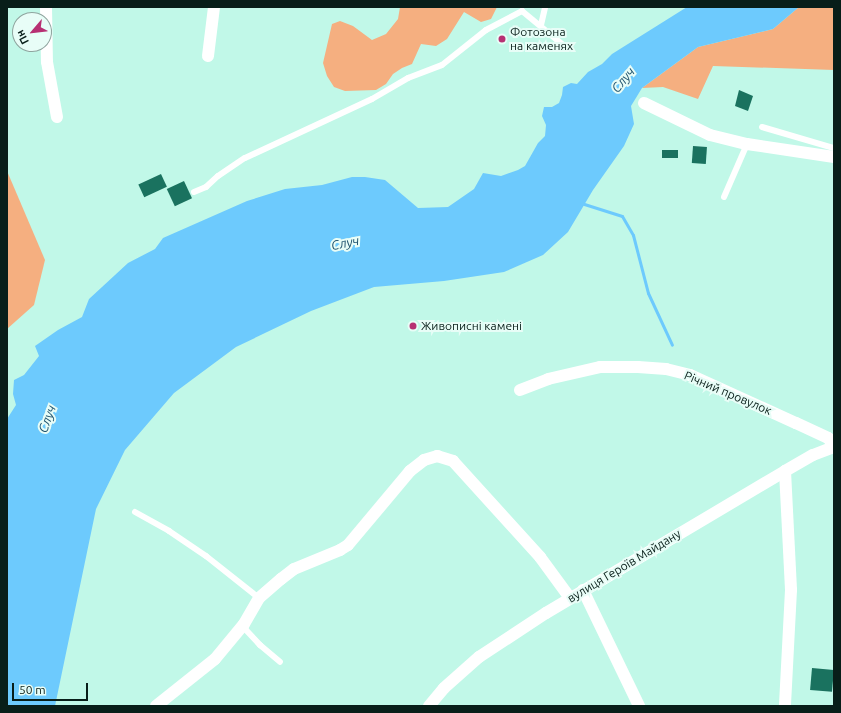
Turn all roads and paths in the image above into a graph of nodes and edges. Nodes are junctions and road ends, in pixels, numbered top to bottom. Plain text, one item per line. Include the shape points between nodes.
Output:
1 (46, 7) edge
2 (214, 7) edge
3 (545, 7) edge
4 (541, 25) junction
5 (562, 44) dead end
6 (208, 56) dead end
7 (644, 103) dead end
8 (57, 116) dead end
9 (762, 127) dead end
10 (747, 144) junction
11 (834, 148) edge
12 (834, 157) edge
13 (194, 192) dead end
14 (724, 197) dead end
15 (520, 390) dead end
16 (834, 446) edge
17 (785, 471) junction
18 (135, 512) dead end
19 (583, 590) junction
20 (259, 598) junction
21 (570, 598) junction
22 (244, 624) junction
23 (280, 662) dead end
24 (156, 706) edge
25 (429, 706) edge
26 (639, 706) edge
27 (785, 706) edge

1 - 8 street via 47,62
2 - 6 street
3 - 4 lane
4 - 5 lane
4 - 13 lane via 522,11 486,30 442,65 408,78 372,99 245,158 206,187
7 - 10 street via 710,135
9 - 11 lane
10 - 12 street
10 - 14 lane
15 - 16 street, Річний провулок via 548,379 600,367 666,369 690,375 796,423 828,438
16 - 17 street, вулиця Героїв Майдану
17 - 19 street, вулиця Героїв Майдану
17 - 27 street via 791,590
18 - 20 lane via 206,556
19 - 21 street, вулиця Героїв Майдану
19 - 26 street
20 - 21 street via 294,569 348,545 410,471 424,460 437,456 453,461 463,471 540,557
20 - 22 street
21 - 25 street, вулиця Героїв Майдану via 479,657 444,688
22 - 23 lane via 246,630 260,645
22 - 24 street via 215,659

